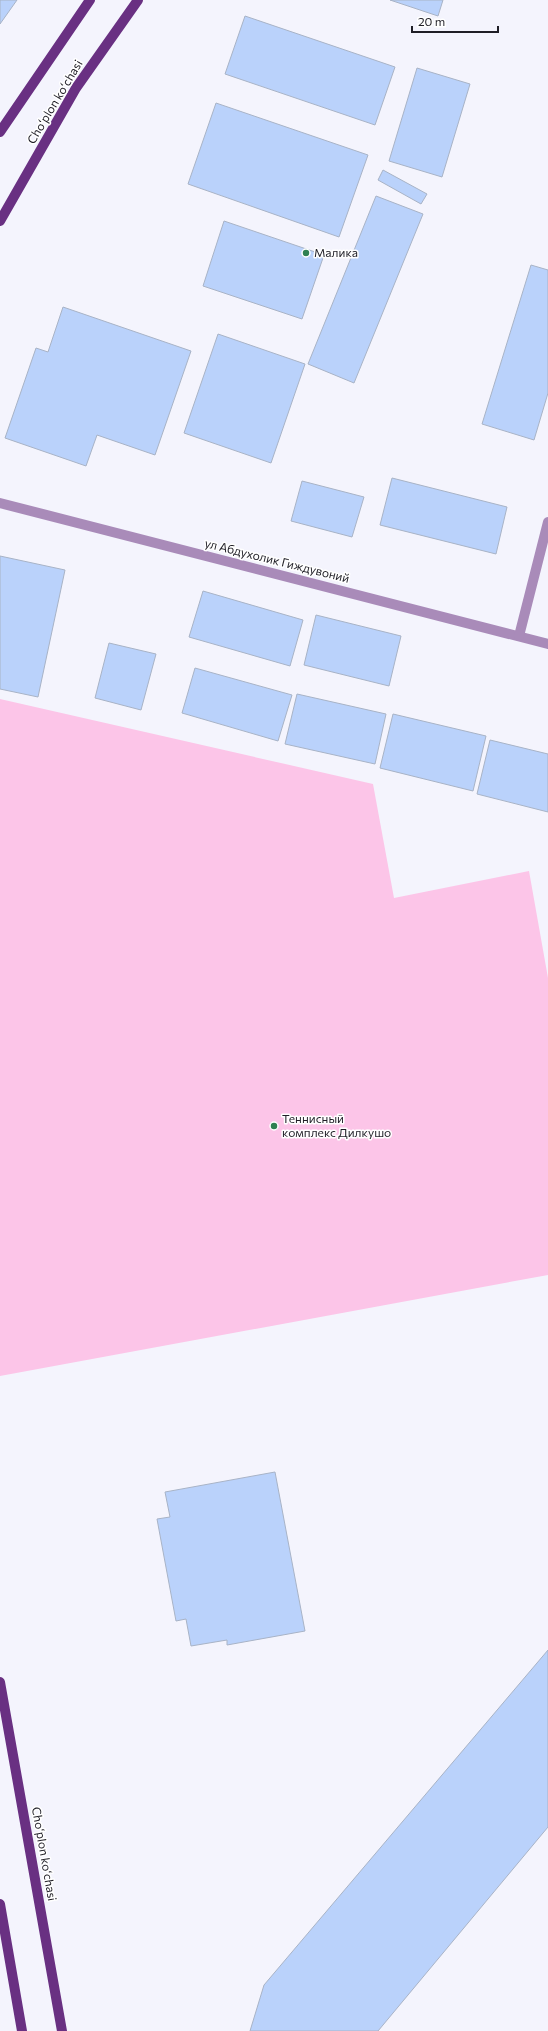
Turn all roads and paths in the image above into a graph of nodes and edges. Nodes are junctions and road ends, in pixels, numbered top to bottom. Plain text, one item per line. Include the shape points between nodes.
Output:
1 (90, 0) edge
2 (138, 0) edge
3 (0, 132) edge
4 (0, 221) edge
5 (0, 503) edge
6 (548, 522) edge
7 (518, 636) junction
8 (548, 644) edge
9 (0, 1682) edge
10 (0, 1904) edge
11 (22, 2031) edge
12 (62, 2031) edge

1 - 3 main road
2 - 4 main road, Choʻplon koʻchasi via 76,88
5 - 7 street, ул Абдухолик Гиждувоний
6 - 7 street
7 - 8 street, ул Абдухолик Гиждувоний
9 - 12 main road, Choʻplon koʻchasi
10 - 11 main road

